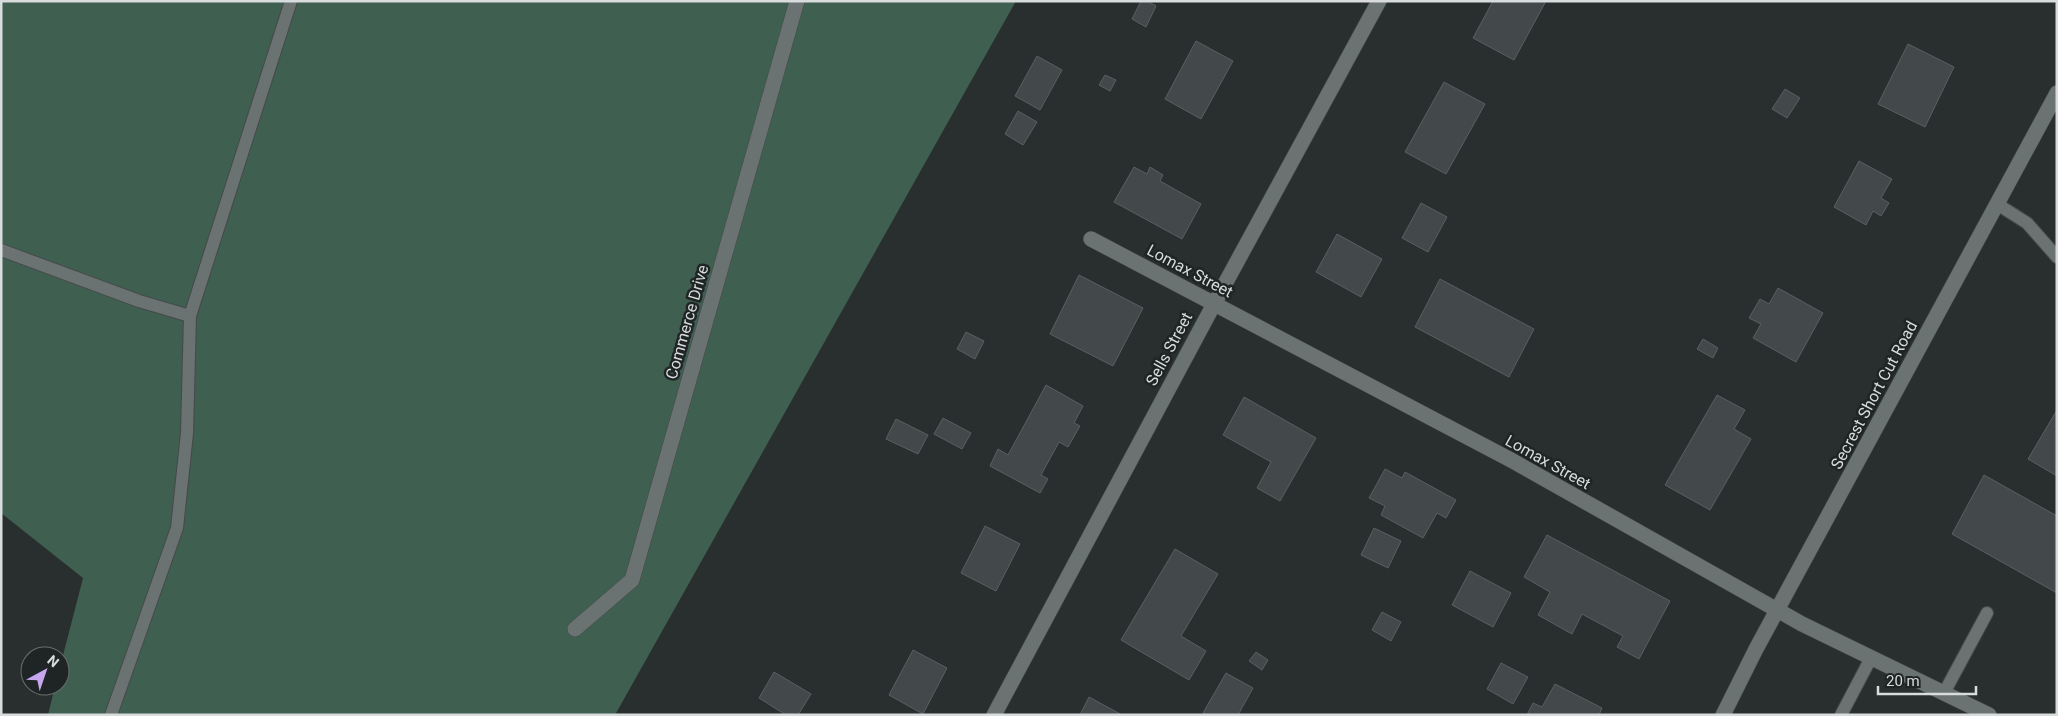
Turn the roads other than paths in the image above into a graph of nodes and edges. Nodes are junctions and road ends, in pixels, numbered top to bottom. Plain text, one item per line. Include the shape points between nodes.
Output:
1 (291, 1) edge
2 (797, 1) edge
3 (1379, 1) edge
4 (2057, 93) edge
5 (1996, 204) junction
6 (1091, 239) dead end
7 (1, 250) edge
8 (2057, 257) edge
9 (1214, 304) junction
10 (190, 316) junction
11 (1777, 610) junction
12 (1987, 613) dead end
13 (575, 629) dead end
14 (1871, 658) junction
15 (1944, 693) junction
16 (111, 715) edge
17 (994, 715) edge
18 (1723, 715) edge
19 (1841, 715) edge
20 (1989, 715) edge

1 - 10 lane
2 - 13 street, Commerce Drive via 632,580
3 - 9 street, Sells Street
4 - 5 street, Secrest Short Cut Road
5 - 8 lane via 2027,223
5 - 11 street, Secrest Short Cut Road
6 - 9 street, Lomax Street
7 - 10 lane via 139,301
9 - 11 street, Lomax Street via 1512,460
9 - 17 street, Sells Street
10 - 16 lane via 187,432 177,528
11 - 14 street, Lomax Street
11 - 18 street, Secrest Short Cut Road
12 - 15 lane
14 - 15 street, Lomax Street
14 - 19 lane
15 - 20 street, Lomax Street

